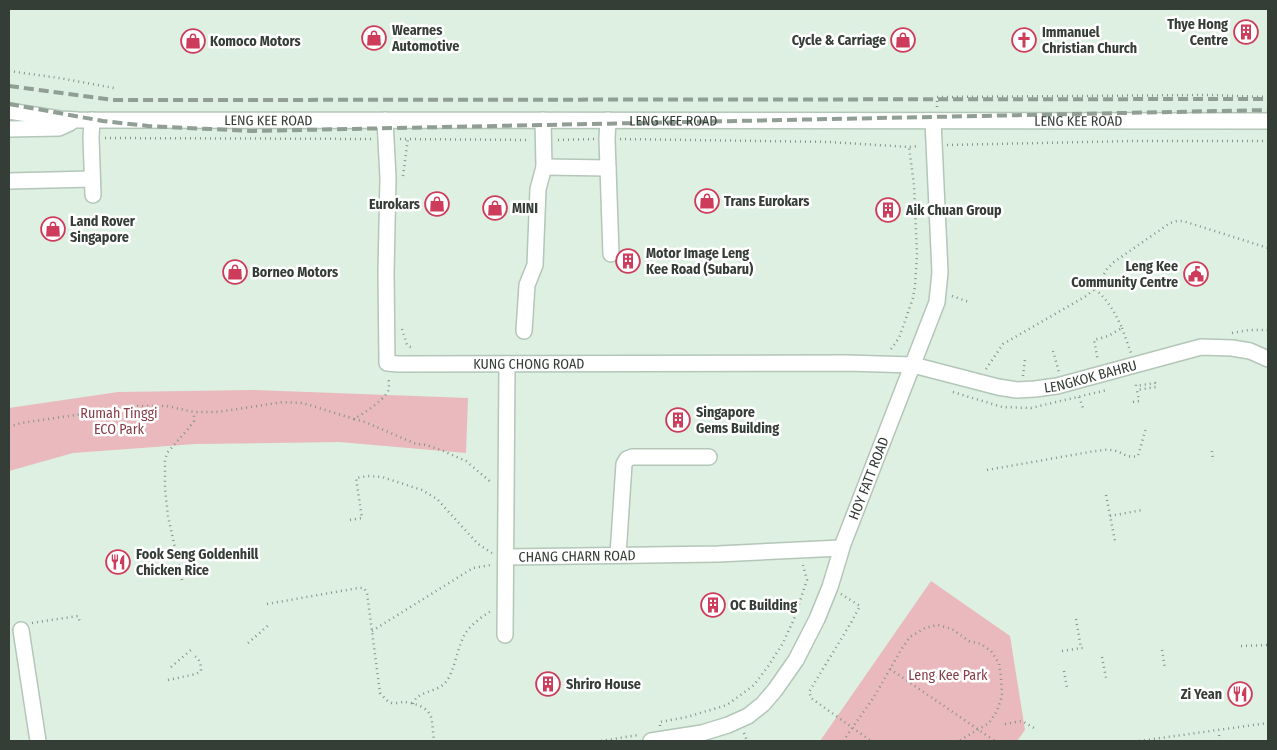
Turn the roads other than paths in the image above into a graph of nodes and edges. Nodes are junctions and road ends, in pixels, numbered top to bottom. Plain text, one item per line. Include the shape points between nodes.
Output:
1 (9, 112) edge
2 (935, 117) junction
3 (85, 120) junction
4 (384, 120) junction
5 (543, 120) junction
6 (608, 120) junction
7 (1268, 121) edge
8 (9, 129) edge
9 (544, 167) junction
10 (608, 168) junction
11 (92, 179) junction
12 (9, 181) edge
13 (93, 194) dead end
14 (611, 254) dead end
15 (524, 331) dead end
16 (1268, 359) edge
17 (507, 364) junction
18 (913, 365) junction
19 (709, 457) dead end
20 (842, 548) junction
21 (499, 555) junction
22 (618, 555) junction
23 (24, 627) road end
24 (505, 635) dead end
25 (652, 735) edge
26 (38, 741) edge

1 - 3 street, LENG KEE ROAD
2 - 6 street, LENG KEE ROAD
2 - 7 street, LENG KEE ROAD
2 - 18 street, HOY FATT ROAD via 940,281 937,302
3 - 4 street, LENG KEE ROAD
3 - 8 street, LENG KEE ROAD via 59,128
3 - 11 street via 91,138
4 - 5 street, LENG KEE ROAD
4 - 17 street, KUNG CHONG ROAD via 388,178 387,363
5 - 6 street, LENG KEE ROAD
5 - 9 street
6 - 10 street
9 - 10 street
9 - 15 street via 538,189 535,265 527,285
10 - 14 street
11 - 12 street
11 - 13 street
16 - 18 street, LENGKOK BAHRU via 1250,351 1201,347 1057,386 1017,390
17 - 18 street, KUNG CHONG ROAD
17 - 21 street, CHANG CHARN ROAD via 505,544
18 - 20 street, HOY FATT ROAD
19 - 22 street via 626,459
20 - 22 street, CHANG CHARN ROAD
20 - 25 street, HOY FATT ROAD via 817,620 796,660 762,704 748,716 702,733
21 - 22 street, CHANG CHARN ROAD
21 - 24 street
23 - 26 street

